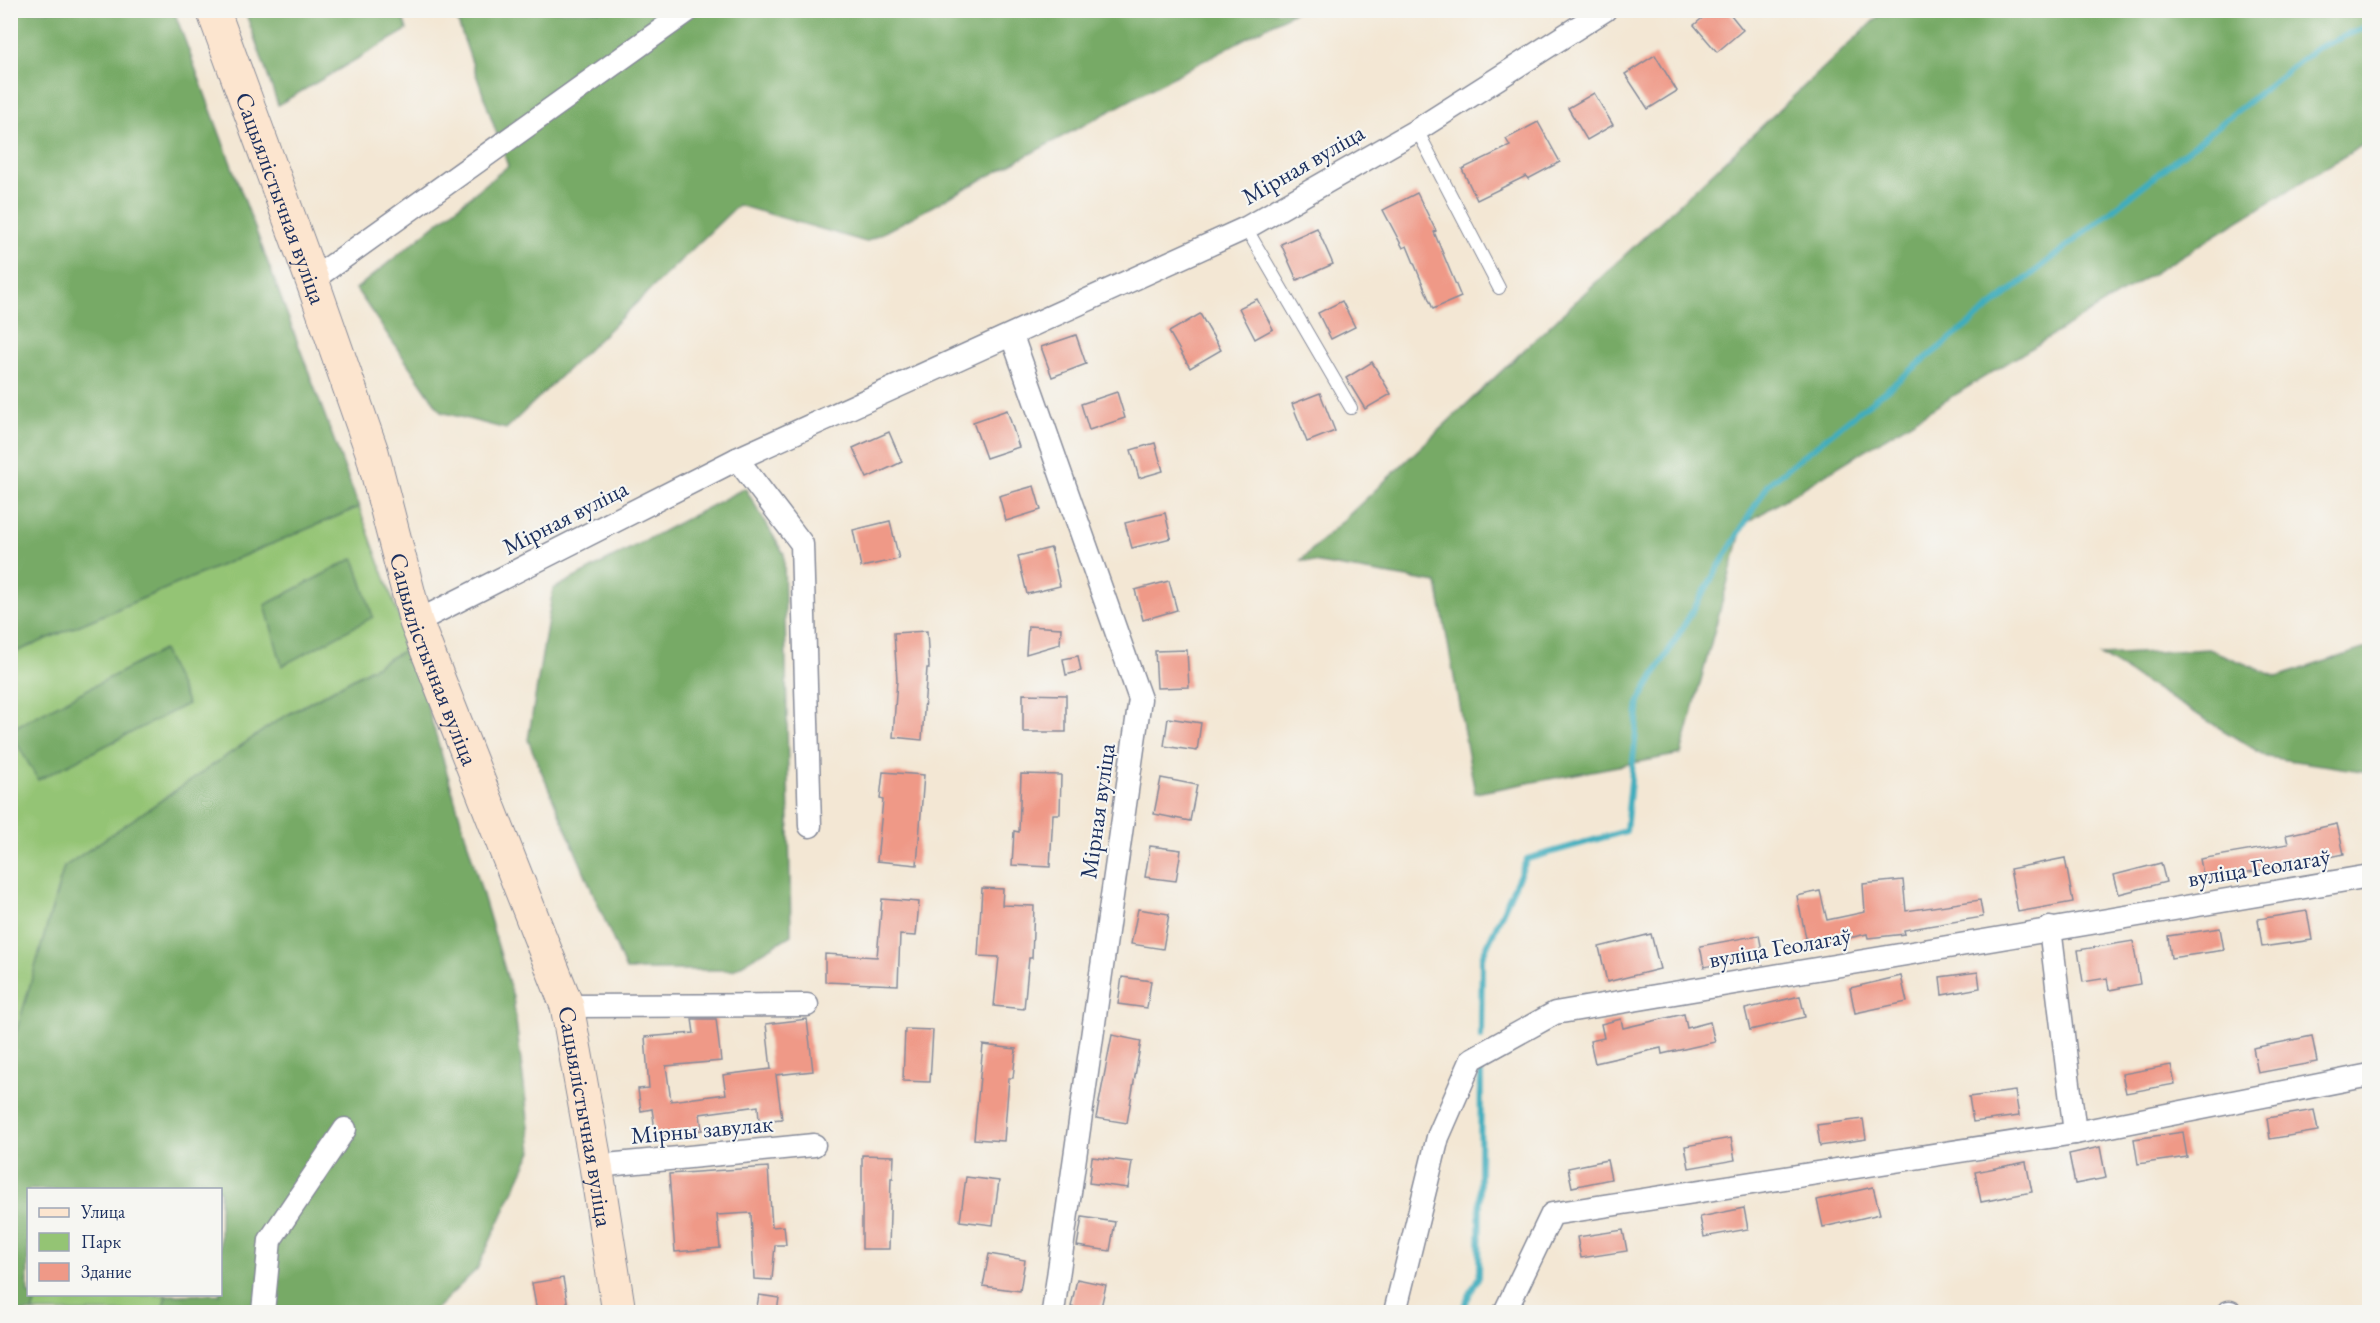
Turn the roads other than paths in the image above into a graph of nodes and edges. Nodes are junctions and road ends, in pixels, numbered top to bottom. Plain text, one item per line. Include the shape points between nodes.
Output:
1 (213, 10) edge
2 (689, 10) edge
3 (1605, 10) edge
4 (1418, 130) junction
5 (1245, 228) junction
6 (312, 280) junction
7 (1499, 288) dead end
8 (1012, 336) junction
9 (1351, 408) dead end
10 (737, 459) junction
11 (416, 622) junction
12 (810, 826) dead end
13 (2370, 876) edge
14 (2050, 928) junction
15 (807, 1005) dead end
16 (567, 1006) junction
17 (2370, 1075) edge
18 (345, 1129) dead end
19 (2075, 1133) junction
20 (814, 1145) dead end
21 (596, 1166) junction
22 (263, 1312) edge
23 (619, 1312) edge
24 (1053, 1312) edge
25 (1395, 1312) edge
26 (1504, 1312) edge

1 - 6 main road, Сацыялістычная вуліца
2 - 6 street
3 - 4 street, Мірная вуліца
4 - 5 street, Мірная вуліца
4 - 7 lane
5 - 8 street, Мірная вуліца
5 - 9 lane
6 - 11 main road, Сацыялістычная вуліца via 372,452
8 - 10 street, Мірная вуліца
8 - 24 street, Мірная вуліца via 1140,699
10 - 11 street, Мірная вуліца
10 - 12 street via 802,544
11 - 16 main road, Сацыялістычная вуліца
13 - 14 street, вуліца Геолагаў
14 - 19 street
14 - 25 street, вуліца Геолагаў via 1555,1013 1472,1059 1437,1137
15 - 16 street
16 - 21 main road, Сацыялістычная вуліца
17 - 19 street
18 - 22 street via 270,1240
19 - 26 street via 1552,1214
20 - 21 street, Мірны завулак
21 - 23 main road, Сацыялістычная вуліца

